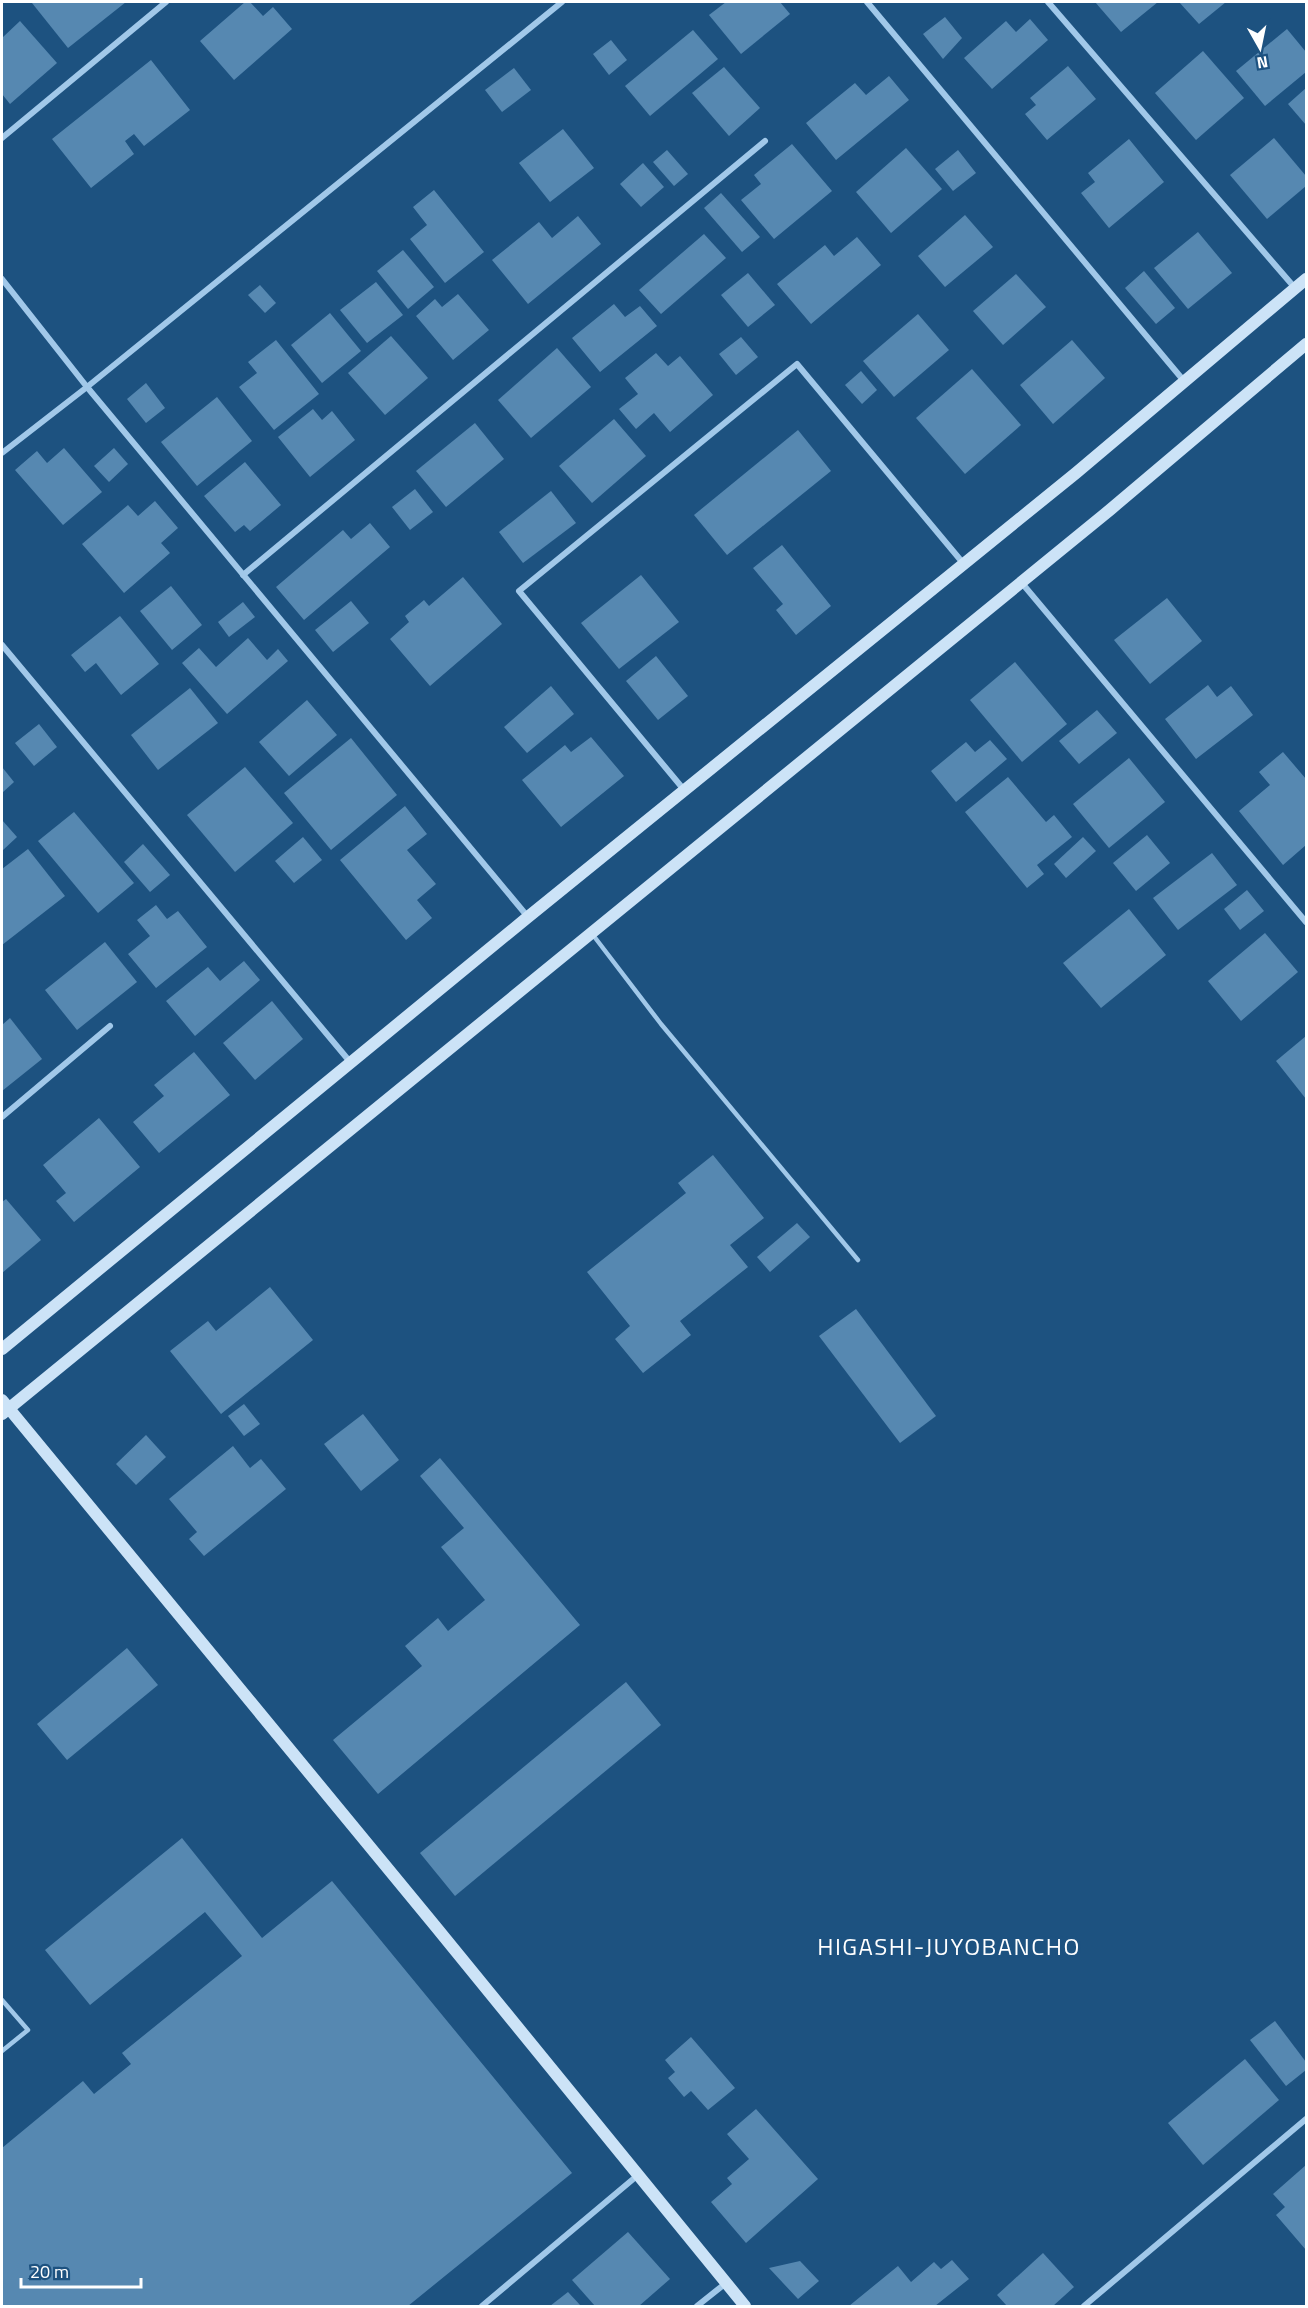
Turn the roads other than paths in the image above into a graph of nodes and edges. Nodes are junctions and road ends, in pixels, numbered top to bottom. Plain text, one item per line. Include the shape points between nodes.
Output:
1 (166, 2) edge
2 (562, 2) edge
3 (867, 2) edge
4 (1048, 2) edge
5 (2, 138) edge
6 (765, 141) dead end
7 (2, 279) edge
8 (1306, 279) edge
9 (1295, 288) junction
10 (1306, 344) edge
11 (1184, 381) junction
12 (87, 387) junction
13 (2, 453) edge
14 (963, 564) junction
15 (243, 575) junction
16 (1021, 582) junction
17 (2, 645) edge
18 (685, 791) junction
19 (528, 917) junction
20 (1306, 922) edge
21 (591, 933) junction
22 (110, 1026) dead end
23 (352, 1063) junction
24 (2, 1117) edge
25 (858, 1260) dead end
26 (2, 1349) edge
27 (4, 1407) edge
28 (2, 2000) edge
29 (2, 2051) edge
30 (1306, 2119) edge
31 (638, 2175) junction
32 (726, 2283) junction
33 (482, 2307) edge
34 (697, 2307) edge
35 (745, 2307) edge
36 (1084, 2307) edge

1 - 5 street
2 - 12 street
3 - 11 street
4 - 9 street
6 - 15 street
7 - 12 street
8 - 9 street
9 - 11 street
10 - 16 street
11 - 14 street
12 - 13 street
12 - 15 street
14 - 18 street
14 - 18 street via 796,364 519,591
15 - 19 street
16 - 20 street
16 - 21 street
17 - 23 street
18 - 19 street
19 - 23 street
21 - 25 lane via 661,1024
21 - 27 street
22 - 24 street
23 - 26 street
27 - 31 street
28 - 29 lane via 28,2030
30 - 36 street
31 - 32 street
31 - 33 street
32 - 34 street
32 - 35 street

